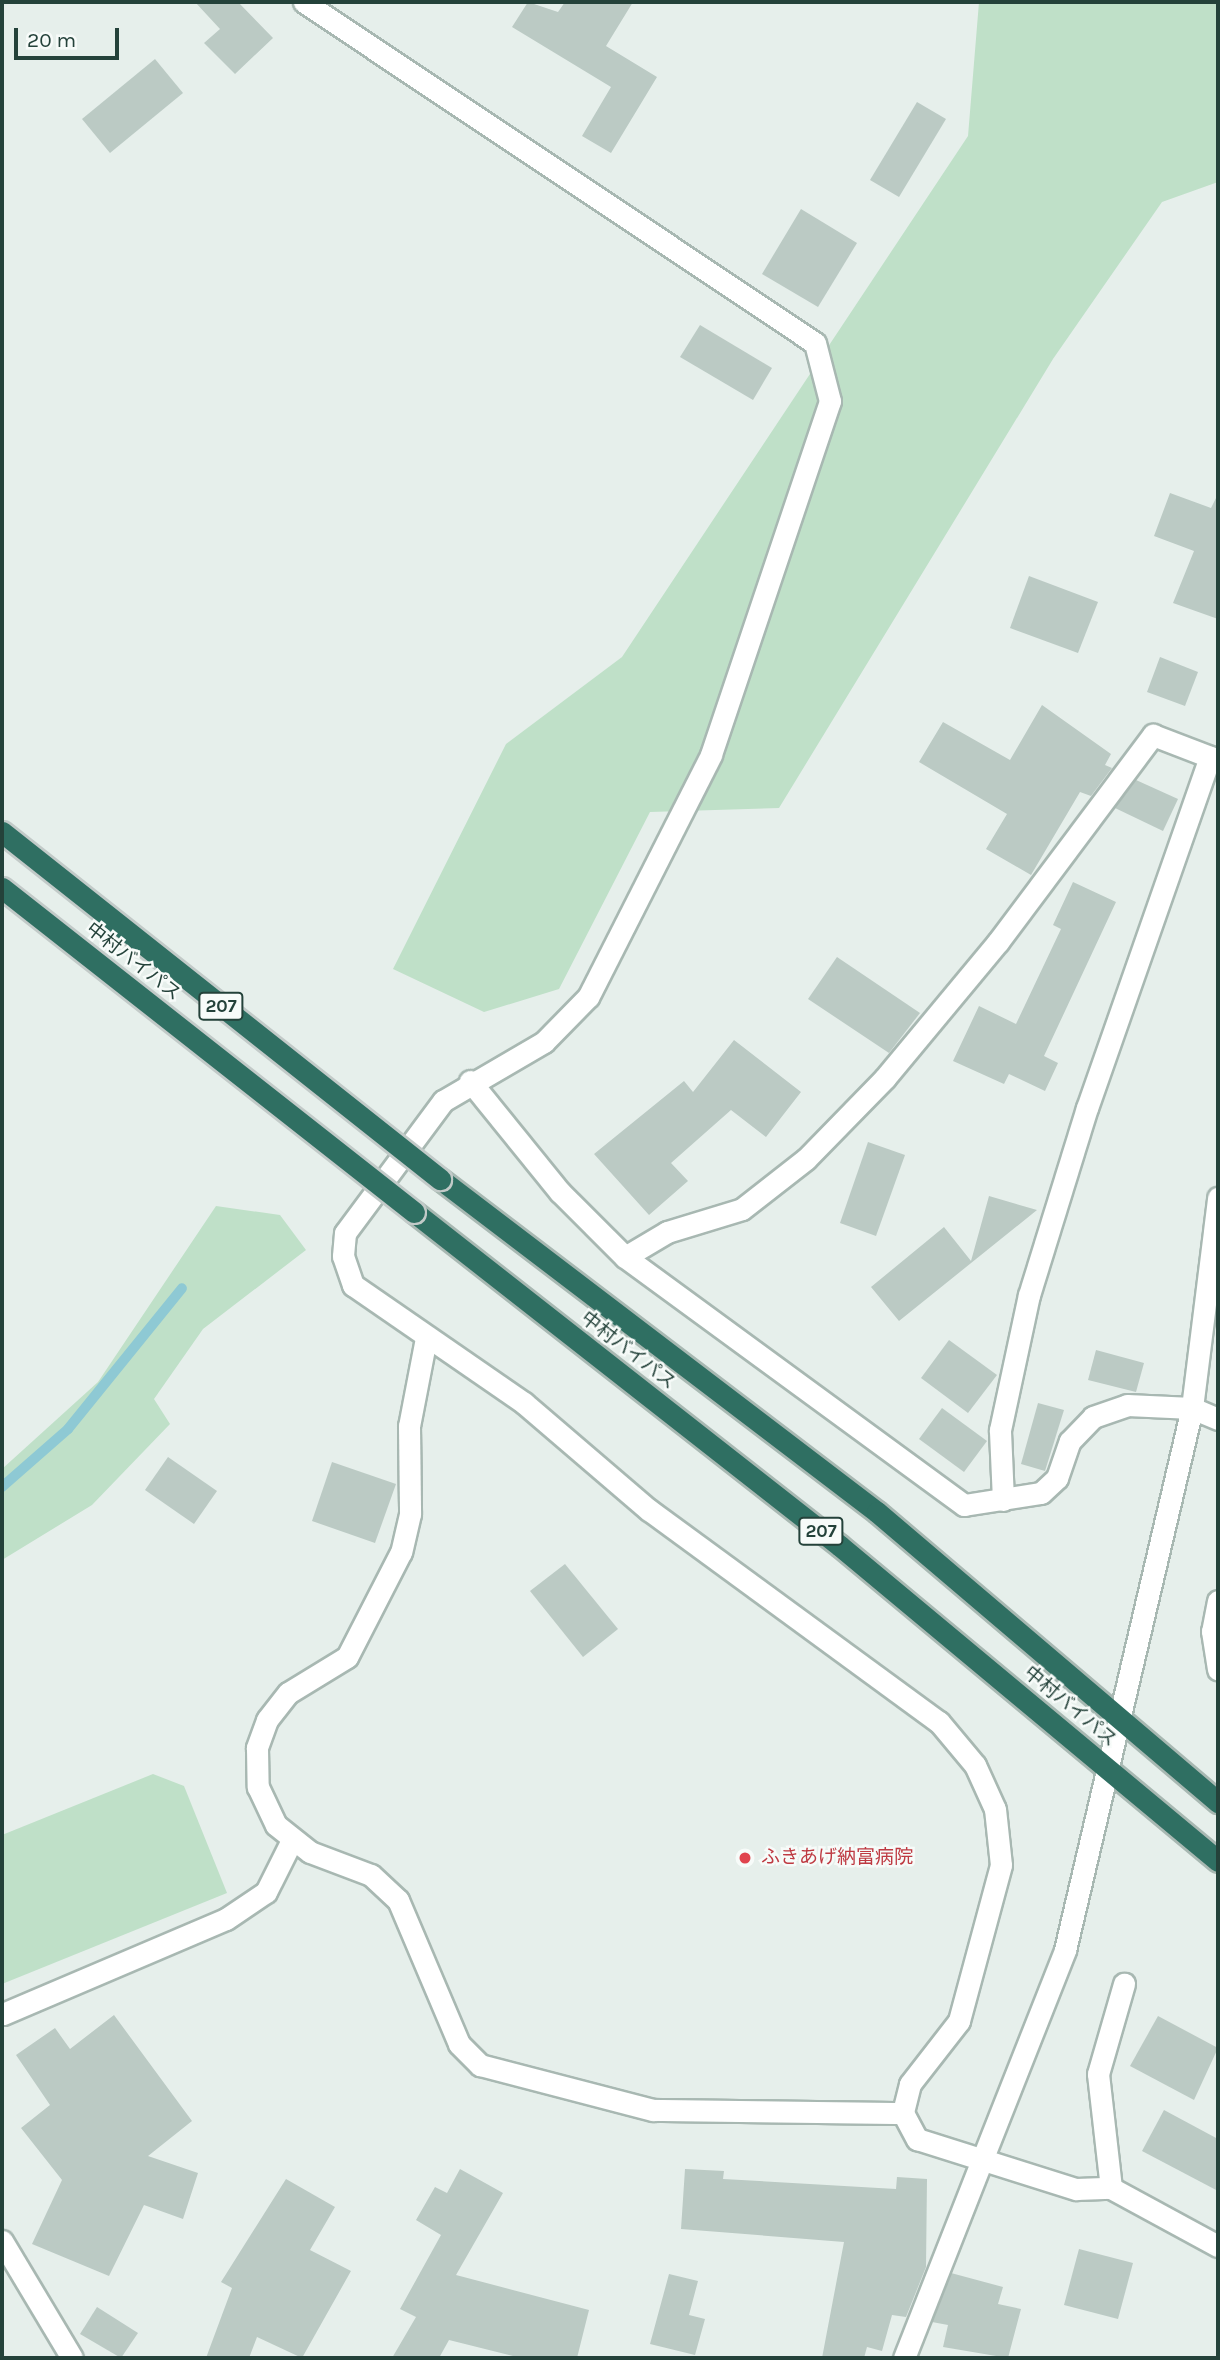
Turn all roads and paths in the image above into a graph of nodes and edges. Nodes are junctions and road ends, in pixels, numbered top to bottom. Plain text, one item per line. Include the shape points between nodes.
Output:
1 (304, 2) edge
2 (1214, 759) edge
3 (2, 832) edge
4 (2, 888) edge
5 (470, 1082) junction
6 (1218, 1198) edge
7 (625, 1258) junction
8 (426, 1338) junction
9 (1192, 1408) junction
10 (1218, 1419) edge
11 (1003, 1500) junction
12 (1218, 1601) edge
13 (1218, 1670) edge
14 (1120, 1716) junction
15 (1104, 1765) junction
16 (1218, 1802) edge
17 (292, 1840) junction
18 (1218, 1861) edge
19 (1124, 1984) dead end
20 (3, 2014) edge
21 (903, 2113) junction
22 (982, 2160) junction
23 (1111, 2188) junction
24 (2, 2241) edge
25 (1218, 2246) edge
26 (72, 2358) edge
27 (904, 2358) edge

1 - 5 street via 815,342 825,364 830,401 711,755 588,997 544,1042
2 - 7 street via 1153,735 998,942 885,1078 806,1159 742,1209 667,1232
2 - 11 street via 1087,1108 1029,1295 1000,1430
3 - 14 highway, 中村バイパス / 207, bridge via 440,1179 877,1512
4 - 15 highway, 中村バイパス / 207, bridge via 840,1546
5 - 7 street via 560,1192
5 - 8 street via 443,1101 345,1233 342,1256 353,1285
6 - 9 street
7 - 11 street via 964,1505
8 - 17 street via 409,1426 410,1514 401,1552 347,1657 288,1693 267,1720 257,1748 258,1787
8 - 21 street via 524,1403 649,1510 939,1722 975,1765 995,1809 1000,1865 959,2021 910,2084
9 - 10 street
9 - 11 street via 1127,1405 1094,1417 1070,1441 1056,1478 1041,1493
9 - 14 street
12 - 13 street via 1212,1631
14 - 15 street
14 - 16 highway, 中村バイパス / 207
15 - 18 highway, 中村バイパス / 207
15 - 22 street via 1065,1950
17 - 20 street via 267,1892 226,1919
17 - 21 street via 372,1875 398,1900 459,2044 480,2065 653,2110
19 - 23 street via 1098,2074
21 - 22 street via 918,2139
22 - 23 street via 1076,2189
22 - 27 street
23 - 25 street
24 - 26 street

